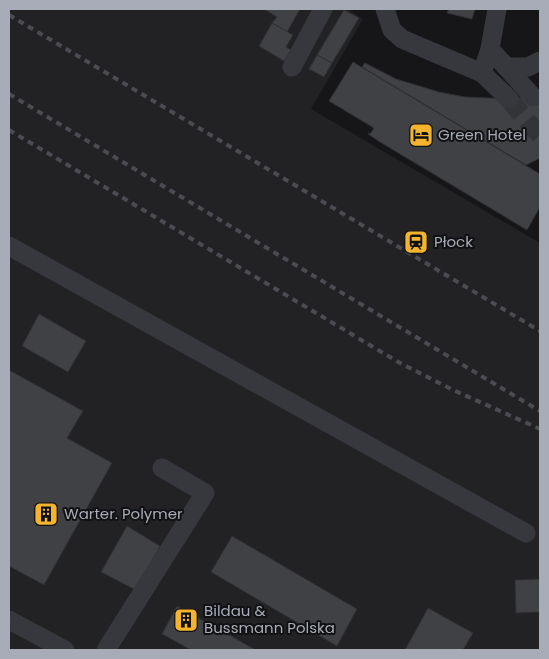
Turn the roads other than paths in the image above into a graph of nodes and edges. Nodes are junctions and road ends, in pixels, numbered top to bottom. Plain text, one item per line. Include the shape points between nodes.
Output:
1 (323, 9) edge
2 (385, 9) edge
3 (497, 9) edge
4 (490, 49) junction
5 (292, 67) dead end
6 (506, 67) junction
7 (536, 68) edge
8 (482, 73) junction
9 (533, 97) dead end
10 (509, 99) tunnel mouth
11 (9, 246) edge
12 (162, 468) dead end
13 (526, 533) dead end
14 (11, 625) edge
15 (65, 650) edge
16 (106, 650) edge

1 - 5 lane
2 - 8 lane via 392,30 402,39
3 - 4 lane
4 - 6 lane
4 - 8 lane
6 - 7 lane
6 - 9 lane
8 - 10 lane
11 - 13 lane
12 - 16 lane via 205,493
14 - 15 lane

